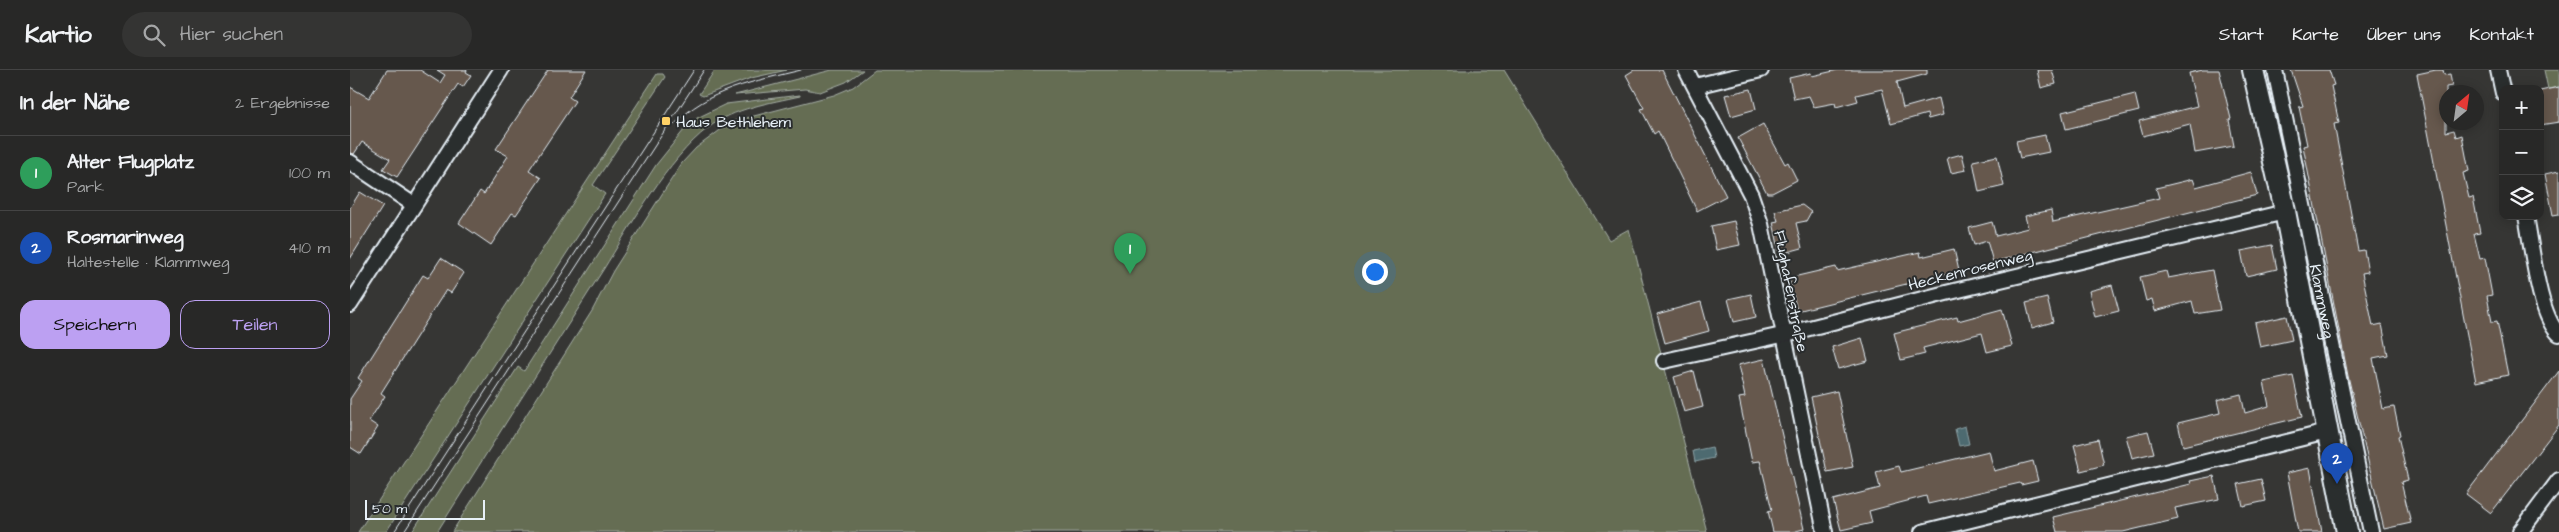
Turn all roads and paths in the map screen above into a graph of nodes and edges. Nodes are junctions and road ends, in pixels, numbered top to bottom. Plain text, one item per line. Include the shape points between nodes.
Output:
1 (501, 70) edge
2 (1686, 70) edge
3 (1761, 70) edge
4 (2253, 70) edge
5 (2275, 70) edge
6 (2498, 70) edge
7 (2501, 85) edge
8 (1694, 86) junction
9 (350, 162) edge
10 (414, 205) junction
11 (2284, 212) junction
12 (2527, 220) edge
13 (350, 305) edge
14 (2559, 334) edge
15 (1782, 335) junction
16 (1664, 361) dead end
17 (2327, 432) junction
18 (2559, 480) edge
19 (1825, 532) edge
20 (1922, 532) edge
21 (2347, 532) edge
22 (2371, 532) edge
23 (2520, 532) edge

1 - 10 street
2 - 8 street, Flughafenstraße
3 - 8 street
4 - 11 main road, Klammweg
5 - 22 street, Klammweg
6 - 7 street
8 - 15 street, Flughafenstraße via 1752,195 1761,224
9 - 10 street
10 - 13 street
11 - 15 street, Heckenrosenweg
11 - 17 main road, Klammweg
12 - 14 street via 2543,304
15 - 16 street, Heckenrosenweg
15 - 19 street, Flughafenstraße
17 - 20 street
17 - 21 main road, Klammweg
18 - 23 street

